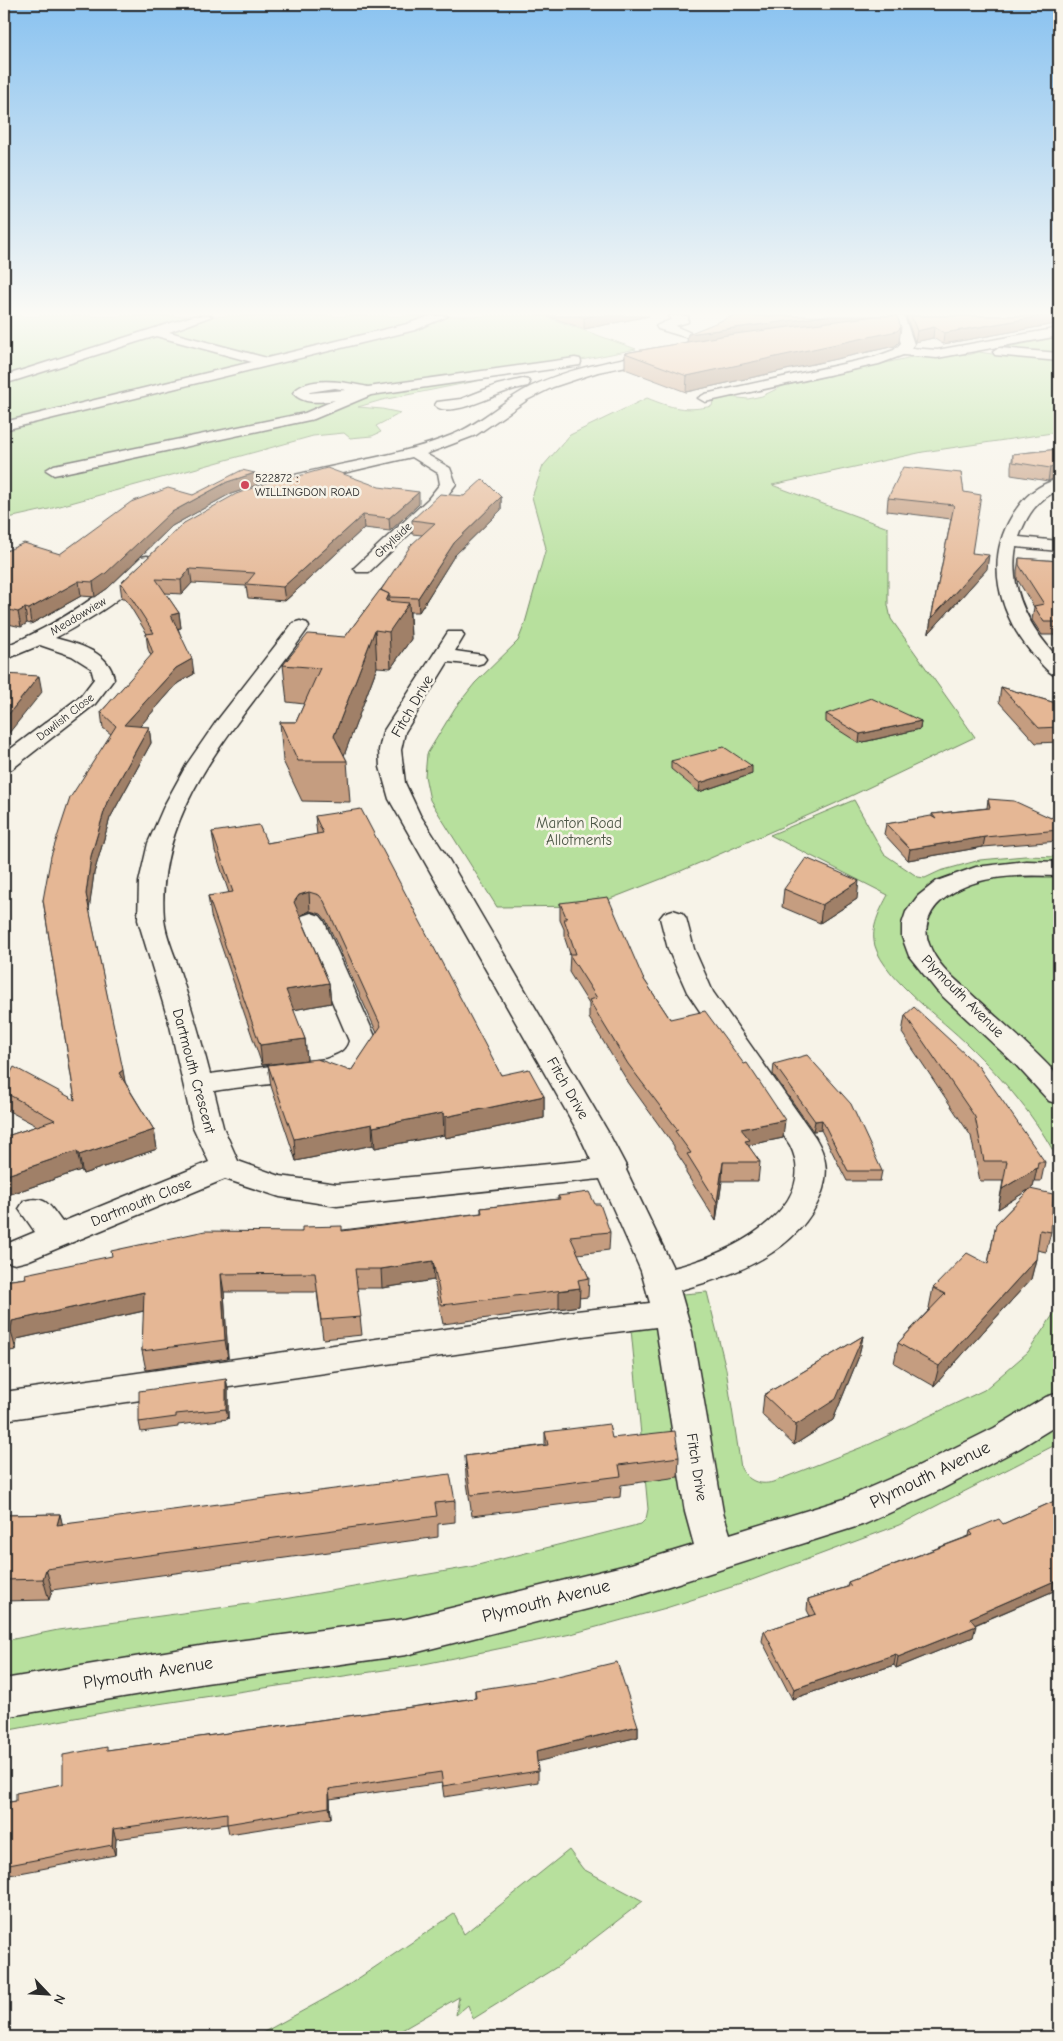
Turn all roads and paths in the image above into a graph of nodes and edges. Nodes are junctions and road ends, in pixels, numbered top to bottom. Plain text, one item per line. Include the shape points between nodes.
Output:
1 (64, 411) edge
2 (319, 411) edge
3 (501, 411) edge
4 (4, 426) edge
5 (413, 452) junction
6 (54, 470) dead end
7 (282, 483) edge
8 (1059, 484) edge
9 (1007, 541) junction
10 (1059, 546) edge
11 (159, 548) edge
12 (363, 568) dead end
13 (300, 627) dead end
14 (38, 639) junction
15 (4, 654) edge
16 (476, 658) dead end
17 (1059, 671) edge
18 (4, 764) edge
19 (1059, 869) edge
20 (673, 918) dead end
21 (311, 921) dead end
22 (198, 1085) junction
23 (1059, 1095) edge
24 (226, 1167) junction
25 (612, 1168) junction
26 (35, 1208) dead end
27 (56, 1236) junction
28 (15, 1253) dead end
29 (666, 1298) junction
30 (4, 1406) edge
31 (1059, 1407) edge
32 (716, 1554) junction
33 (4, 1698) edge

1 - 4 street
2 - 6 street via 305,417
3 - 5 street via 469,433
5 - 7 street
5 - 12 street, Ghyllside via 445,471 448,484 434,502
8 - 9 street via 1027,503
9 - 10 street
9 - 17 street via 1004,577 1012,604 1030,638
11 - 14 street, Meadowview via 107,600
13 - 22 street, Dartmouth Crescent via 190,777 158,846 152,876 150,920 184,1026
14 - 15 street, Meadowview
14 - 18 street, Dawlish Close via 88,656 102,668 104,679 88,700
16 - 25 street, Fitch Drive via 448,646 394,732 388,758 393,781 413,822
19 - 23 street, Plymouth Avenue via 1006,869 958,881 925,902 916,916 914,929 915,942 926,962
20 - 29 street via 681,949 700,992 804,1144 810,1155 811,1168 805,1198 792,1218 774,1235 696,1276
21 - 22 street via 363,1041 361,1050 348,1061 331,1067
22 - 24 street, Dartmouth Crescent via 208,1127
24 - 25 street via 268,1184 337,1195
24 - 27 street, Dartmouth Close
25 - 29 street, Fitch Drive via 658,1271
26 - 27 street
27 - 28 street, Dartmouth Close
29 - 30 street via 558,1326 354,1346
29 - 32 street, Fitch Drive via 684,1378 704,1512
31 - 32 street, Plymouth Avenue via 927,1479 851,1513
32 - 33 street, Plymouth Avenue via 622,1583 406,1637 206,1664

